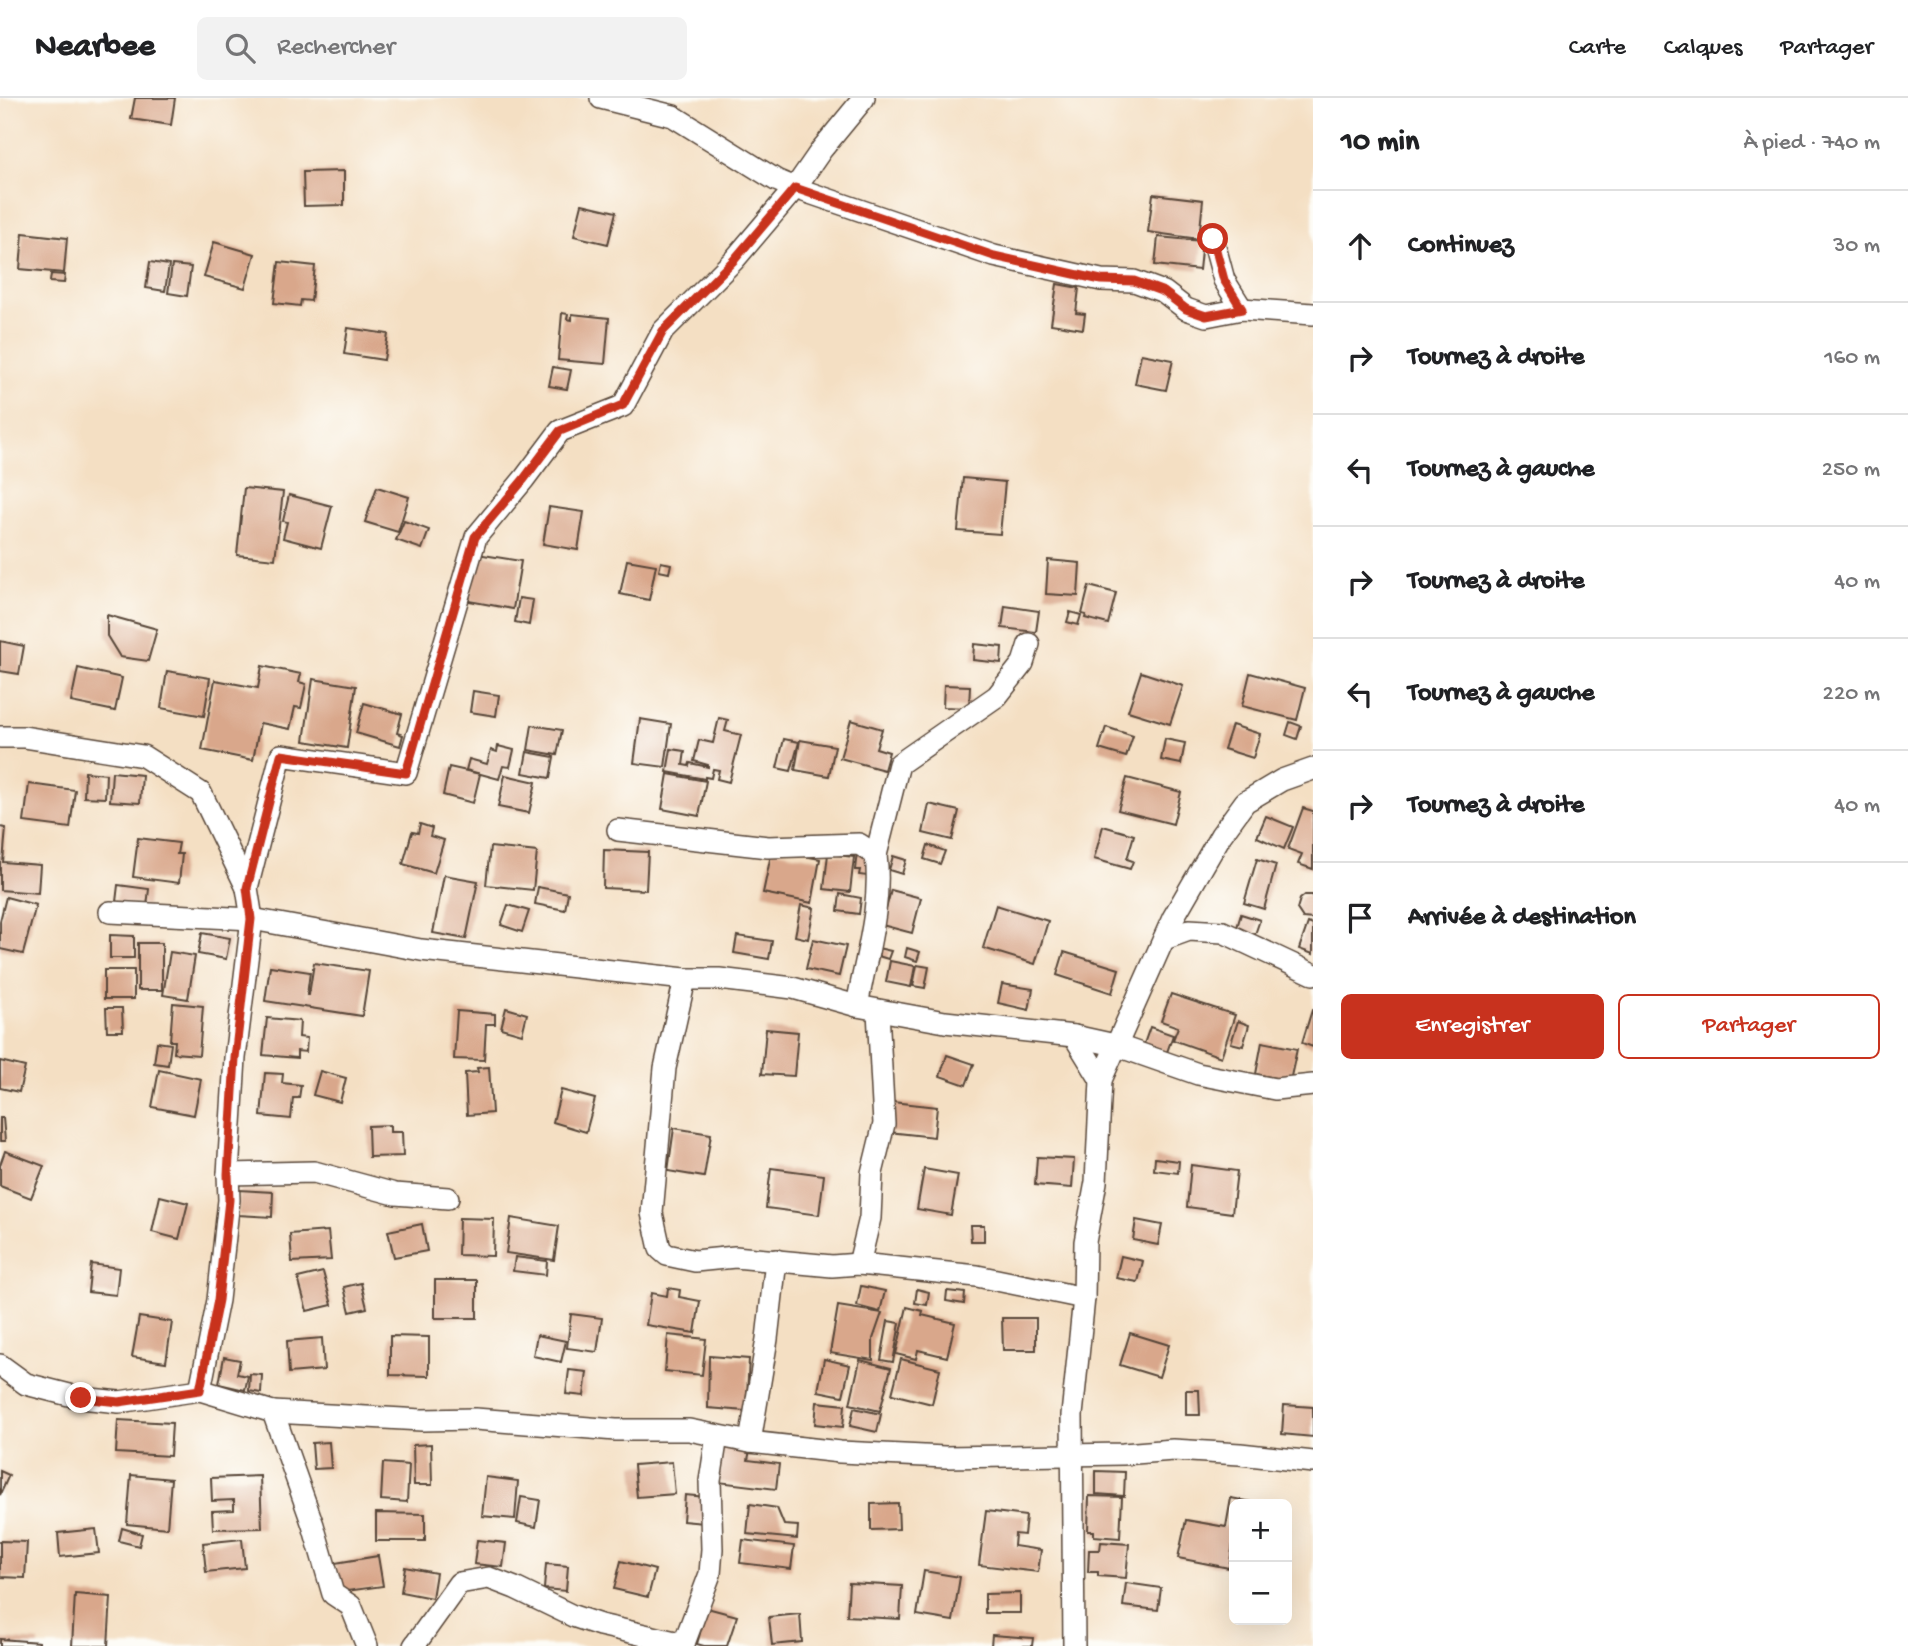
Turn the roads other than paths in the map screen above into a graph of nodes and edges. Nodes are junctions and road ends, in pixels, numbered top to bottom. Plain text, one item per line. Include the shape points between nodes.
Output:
1 (601, 98) edge
2 (864, 98) edge
3 (795, 188) junction
4 (1213, 239) dead end
5 (1242, 309) junction
6 (1313, 314) edge
7 (1029, 645) dead end
8 (0, 737) edge
9 (1313, 754) edge
10 (1305, 772) edge
11 (618, 830) dead end
12 (876, 855) junction
13 (247, 888) junction
14 (110, 912) dead end
15 (251, 919) junction
16 (1164, 939) junction
17 (1313, 974) edge
18 (685, 979) junction
19 (867, 1008) junction
20 (1074, 1036) junction
21 (1115, 1045) junction
22 (1101, 1080) junction
23 (1313, 1085) edge
24 (228, 1174) junction
25 (448, 1198) dead end
26 (776, 1260) junction
27 (859, 1264) junction
28 (1084, 1298) junction
29 (0, 1365) edge
30 (26, 1384) junction
31 (0, 1388) edge
32 (200, 1390) junction
33 (273, 1412) junction
34 (717, 1436) junction
35 (750, 1442) junction
36 (1072, 1455) junction
37 (1313, 1462) edge
38 (683, 1645) edge
39 (368, 1646) edge
40 (414, 1646) edge
41 (1074, 1646) edge

1 - 3 street via 673,116
2 - 3 street
3 - 5 street via 994,256 1101,280 1134,281 1206,316
3 - 13 street via 734,260 663,331 623,405 560,431 475,537 406,773 281,755
4 - 5 street via 1224,280
5 - 6 street
7 - 12 street via 1023,663 998,696 899,764
8 - 13 street via 143,756 201,793
9 - 10 street
10 - 16 street via 1245,802 1220,835
11 - 12 street via 768,847 859,844
12 - 19 street
13 - 15 street
14 - 15 street
15 - 18 street via 421,950
15 - 24 street
16 - 17 street via 1189,930 1223,932
16 - 21 street
18 - 19 street via 793,988
18 - 26 street via 666,1068 652,1213 660,1249 695,1261 735,1257
19 - 20 street via 958,1024
19 - 27 street via 884,1124
20 - 21 street
20 - 22 street
21 - 22 street
21 - 23 street via 1198,1074 1275,1089
22 - 28 street via 1097,1182 1084,1242
24 - 25 street via 314,1172 395,1194
24 - 32 street via 218,1300
26 - 27 street
26 - 35 street
27 - 28 street via 977,1276
28 - 36 street
29 - 30 street
30 - 31 street
30 - 32 street via 119,1402
32 - 33 street
33 - 34 street via 689,1430
33 - 39 street via 333,1594 351,1606
34 - 35 street
34 - 38 street via 710,1480 710,1574
35 - 36 street via 945,1457
36 - 37 street via 1188,1451
36 - 41 street
38 - 40 street via 573,1616 489,1578 459,1583

